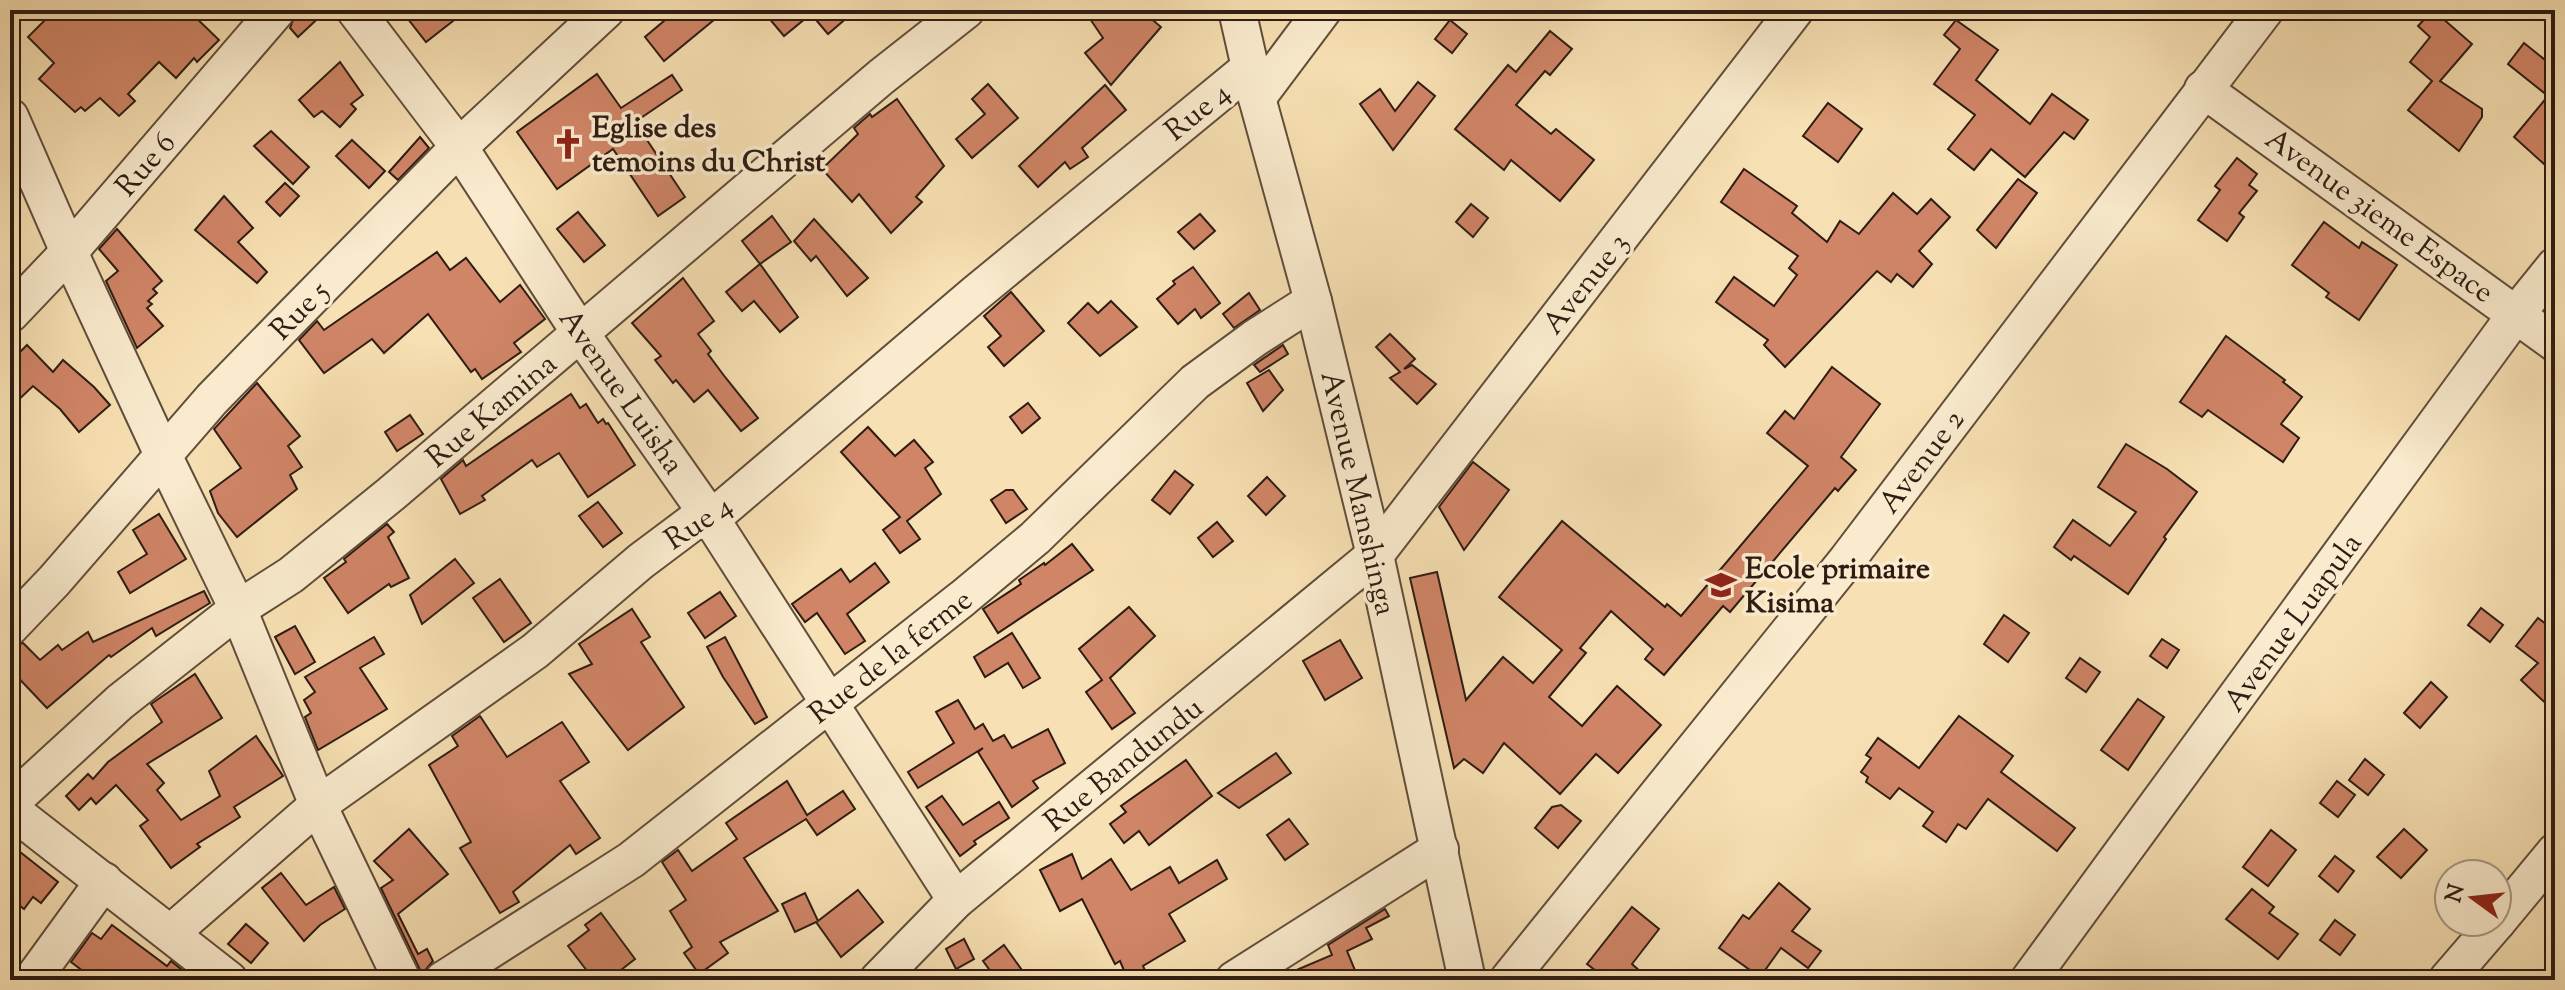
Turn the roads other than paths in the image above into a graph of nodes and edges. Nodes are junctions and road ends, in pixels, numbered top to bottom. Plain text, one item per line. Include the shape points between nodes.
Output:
1 (277, 10) edge
2 (355, 10) edge
3 (606, 10) edge
4 (966, 10) edge
5 (1237, 10) edge
6 (1323, 10) edge
7 (1795, 10) edge
8 (2265, 10) edge
9 (1254, 83) junction
10 (2203, 89) junction
11 (10, 117) edge
12 (459, 147) junction
13 (69, 252) junction
14 (2555, 266) edge
15 (1313, 301) junction
16 (2517, 313) junction
17 (10, 314) edge
18 (581, 334) junction
19 (2555, 343) edge
20 (164, 457) junction
21 (711, 519) junction
22 (1375, 555) junction
23 (238, 609) junction
24 (10, 627) edge
25 (831, 703) junction
26 (318, 805) junction
27 (10, 806) edge
28 (1440, 849) junction
29 (2555, 852) edge
30 (104, 881) junction
31 (956, 900) junction
32 (2513, 903) edge
33 (171, 933) junction
34 (2483, 938) edge
35 (32, 980) edge
36 (229, 980) edge
37 (402, 980) edge
38 (443, 980) edge
39 (878, 980) edge
40 (1234, 980) edge
41 (1467, 980) edge
42 (1508, 980) edge
43 (2029, 980) edge
44 (2447, 980) edge

1 - 13 street, Rue 6
2 - 12 street, Avenue Luisha
3 - 12 street, Rue 5
4 - 18 street, Rue Kamina
5 - 9 street, Avenue Manshinga
6 - 9 street, Rue 4
7 - 22 street, Avenue 3
8 - 10 street, Avenue 2
9 - 15 street, Avenue Manshinga
9 - 21 street, Rue 4 via 975,294
10 - 16 street, Avenue 3ieme Espace
10 - 42 street, Avenue 2 via 1847,560
11 - 13 street
12 - 18 street, Avenue Luisha
12 - 20 street, Rue 5 via 212,399
13 - 17 street, Rue 6
13 - 20 street
14 - 16 street, Avenue Luapula
15 - 22 street, Avenue Manshinga
15 - 25 street, Rue de la ferme via 1195,382 1035,538
16 - 19 street, Avenue 3ieme Espace
16 - 43 street, Avenue Luapula
18 - 21 street, Avenue Luisha
18 - 23 street, Rue Kamina via 313,557
20 - 23 street
20 - 24 street, Rue 5
21 - 25 street, Avenue Luisha
21 - 26 street, Rue 4 via 693,522 535,651
22 - 28 street, Avenue Manshinga
22 - 31 street, Rue Bandundu
23 - 26 street
23 - 27 street, Rue Kamina via 120,702
25 - 31 street, Avenue Luisha
25 - 38 street, Rue de la ferme via 631,860
26 - 33 street, Rue 4
26 - 37 street
27 - 30 street
28 - 40 street
28 - 41 street, Avenue Manshinga
29 - 32 street
30 - 33 street
30 - 35 street
31 - 39 street, Rue Bandundu
33 - 36 street
34 - 44 street

